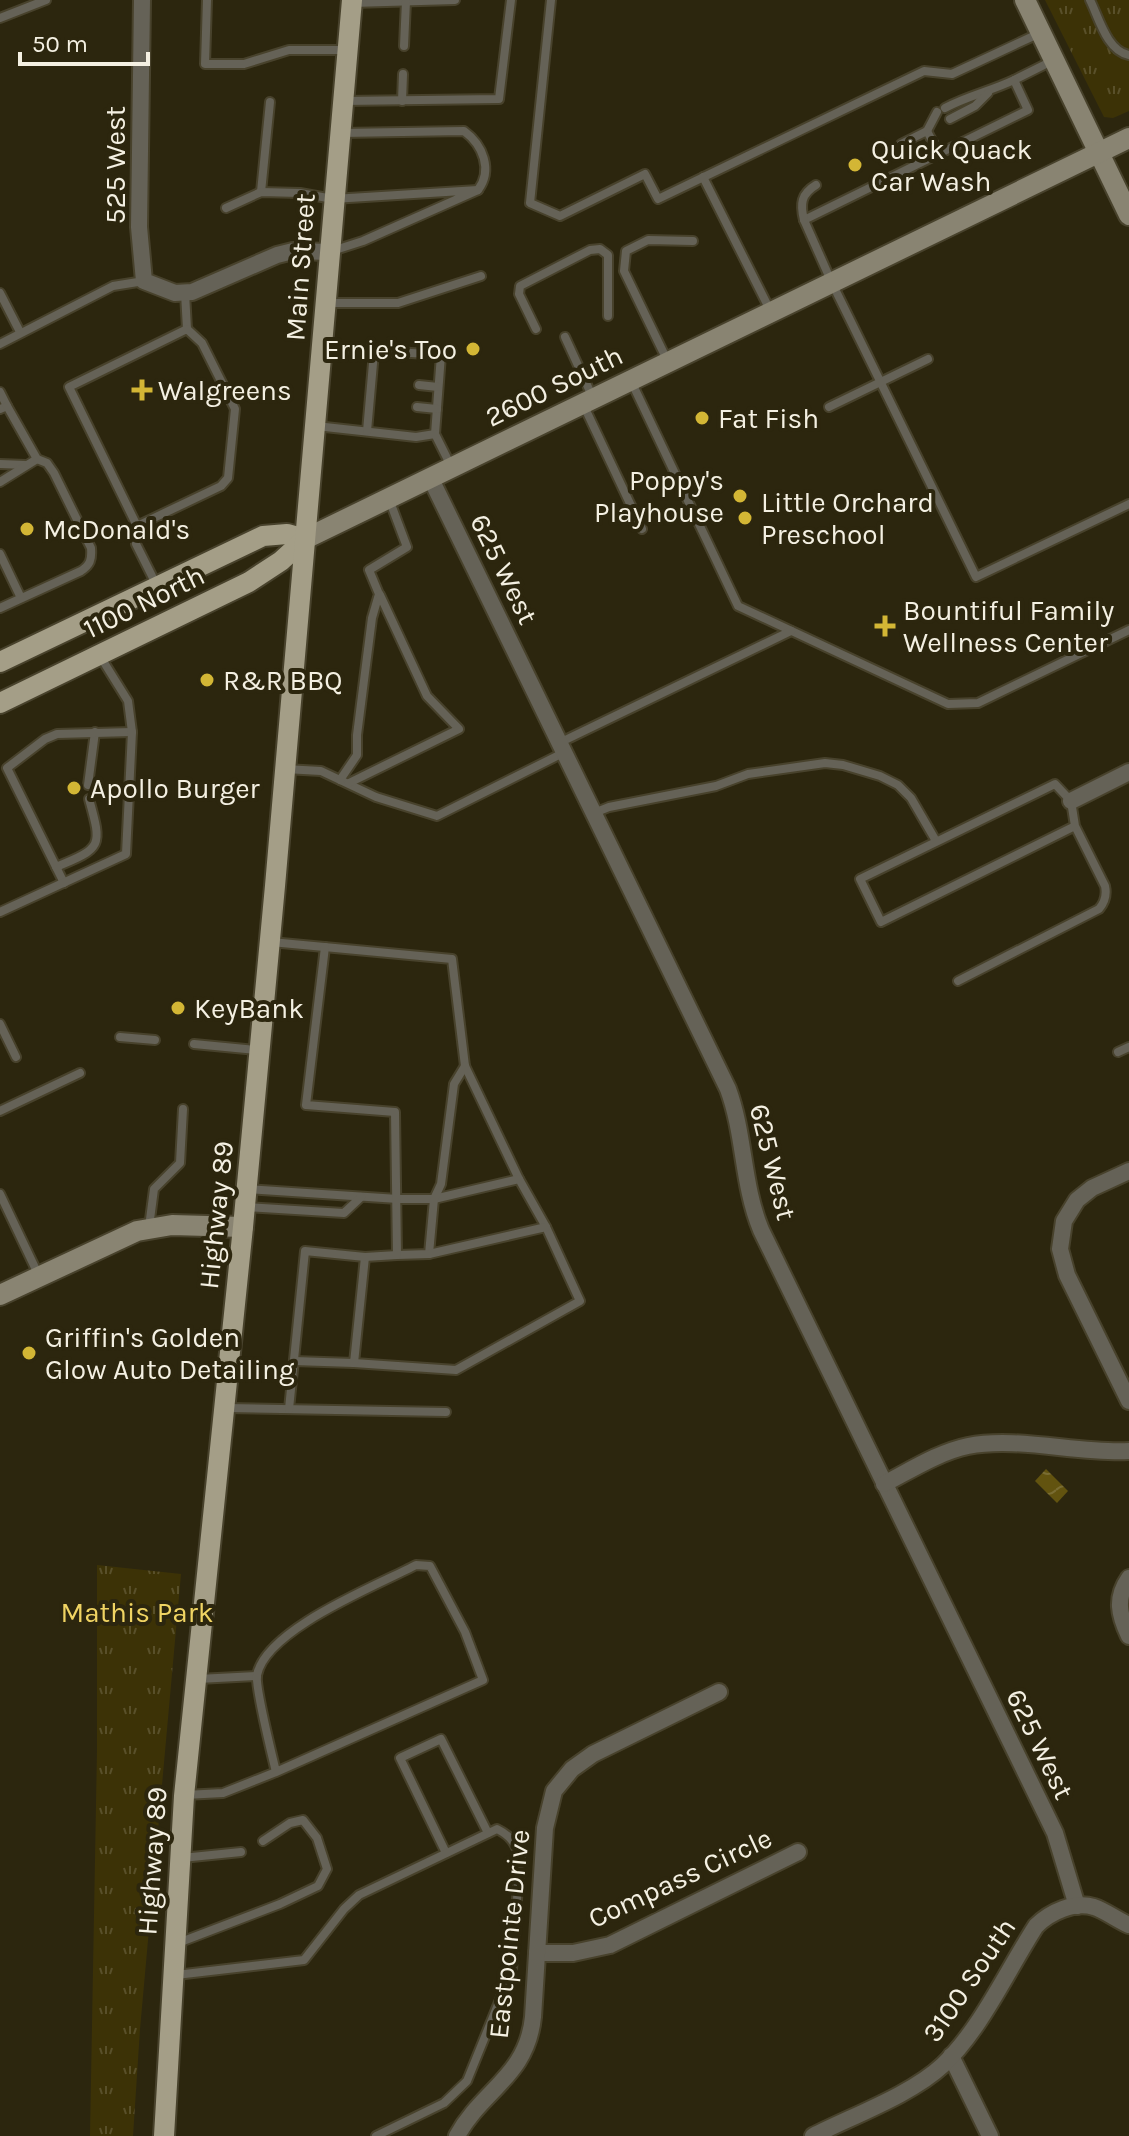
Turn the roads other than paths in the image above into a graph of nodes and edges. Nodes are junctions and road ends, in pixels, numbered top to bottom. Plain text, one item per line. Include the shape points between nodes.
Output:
1 (46, 0) edge
2 (142, 0) edge
3 (207, 0) edge
4 (455, 0) edge
5 (511, 0) edge
6 (551, 0) edge
7 (1025, 0) edge
8 (1090, 0) edge
9 (352, 1) edge
10 (406, 1) edge
11 (0, 18) edge
12 (1041, 33) junction
13 (404, 46) dead end
14 (347, 50) junction
15 (1129, 55) edge
16 (1054, 60) junction
17 (403, 74) dead end
18 (1014, 80) junction
19 (988, 92) junction
20 (342, 101) junction
21 (402, 101) junction
22 (270, 102) dead end
23 (929, 128) junction
24 (339, 133) junction
25 (1129, 138) edge
26 (901, 144) dead end
27 (1099, 153) junction
28 (939, 154) junction
29 (703, 177) junction
30 (816, 185) dead end
31 (478, 190) junction
32 (261, 192) junction
33 (333, 199) junction
34 (226, 208) dead end
35 (1129, 215) edge
36 (804, 220) junction
37 (693, 241) dead end
38 (331, 252) junction
39 (481, 276) dead end
40 (144, 281) junction
41 (832, 283) junction
42 (0, 293) edge
43 (185, 293) junction
44 (326, 303) junction
45 (771, 313) junction
46 (608, 316) dead end
47 (187, 329) junction
48 (536, 329) dead end
49 (20, 332) junction
50 (565, 337) dead end
51 (0, 344) edge
52 (323, 347) junction
53 (374, 352) junction
54 (928, 359) dead end
55 (668, 362) junction
56 (630, 380) junction
57 (372, 381) junction
58 (383, 382) dead end
59 (881, 382) junction
60 (419, 385) dead end
61 (438, 387) junction
62 (0, 392) edge
63 (588, 401) junction
64 (370, 403) junction
65 (381, 404) dead end
66 (3, 407) edge
67 (417, 407) dead end
68 (829, 407) dead end
69 (437, 409) junction
70 (315, 426) junction
71 (367, 431) junction
72 (435, 434) junction
73 (37, 459) junction
74 (0, 464) edge
75 (26, 465) junction
76 (451, 467) junction
77 (430, 477) junction
78 (0, 482) edge
79 (388, 498) junction
80 (1129, 504) edge
81 (137, 526) junction
82 (642, 529) dead end
83 (305, 539) junction
84 (0, 554) edge
85 (157, 587) junction
86 (379, 594) junction
87 (21, 598) junction
88 (0, 608) edge
89 (1129, 630) edge
90 (791, 631) junction
91 (99, 655) junction
92 (0, 662) edge
93 (0, 703) edge
94 (95, 732) junction
95 (132, 732) junction
96 (562, 748) junction
97 (285, 769) junction
98 (1129, 772) edge
99 (344, 782) junction
100 (88, 785) dead end
101 (89, 799) dead end
102 (1071, 801) junction
103 (594, 813) junction
104 (1075, 826) junction
105 (936, 841) junction
106 (56, 867) junction
107 (64, 883) junction
108 (0, 912) edge
109 (270, 942) junction
110 (325, 947) junction
111 (958, 981) dead end
112 (0, 1024) edge
113 (120, 1037) dead end
114 (155, 1040) dead end
115 (194, 1044) dead end
116 (1129, 1047) edge
117 (259, 1051) junction
118 (1118, 1052) dead end
119 (16, 1057) dead end
120 (465, 1066) junction
121 (80, 1073) dead end
122 (183, 1109) dead end
123 (0, 1111) edge
124 (1129, 1171) edge
125 (519, 1179) junction
126 (0, 1194) edge
127 (361, 1197) junction
128 (398, 1199) junction
129 (434, 1199) junction
130 (245, 1208) junction
131 (149, 1227) junction
132 (546, 1227) junction
133 (429, 1254) junction
134 (397, 1255) junction
135 (365, 1257) junction
136 (39, 1277) junction
137 (0, 1295) edge
138 (294, 1361) junction
139 (354, 1363) junction
140 (1129, 1401) edge
141 (225, 1408) junction
142 (289, 1409) junction
143 (446, 1412) dead end
144 (1129, 1451) edge
145 (884, 1484) junction
146 (1126, 1584) edge
147 (1129, 1636) edge
148 (257, 1676) junction
149 (197, 1679) junction
150 (719, 1692) dead end
151 (276, 1772) junction
152 (184, 1796) junction
153 (488, 1833) junction
154 (263, 1841) dead end
155 (241, 1852) dead end
156 (798, 1852) dead end
157 (446, 1853) junction
158 (180, 1858) junction
159 (1077, 1906) junction
160 (1129, 1925) edge
161 (174, 1945) junction
162 (537, 1953) junction
163 (171, 1976) junction
164 (951, 2056) junction
165 (390, 2133) edge
166 (164, 2136) edge
167 (376, 2136) edge
168 (457, 2136) edge
169 (813, 2136) edge
170 (990, 2136) edge

1 - 11 lane
2 - 40 street, 525 West via 139,227
3 - 14 lane via 205,64 244,64 289,50
4 - 10 lane
5 - 21 lane via 499,99
6 - 29 lane via 530,203 560,216 645,174 658,199
7 - 12 main road
8 - 15 lane via 1111,44
9 - 10 lane
9 - 14 main road, Main Street
10 - 13 lane
12 - 16 main road
12 - 29 lane via 952,74 924,71
14 - 20 main road, Main Street
16 - 18 lane
16 - 27 main road
17 - 21 lane
18 - 19 lane
18 - 28 lane via 1028,110
19 - 23 lane via 975,106
19 - 23 lane via 941,110
20 - 21 lane
20 - 24 main road, Main Street
22 - 32 lane
23 - 26 lane
23 - 28 lane
24 - 31 lane via 464,131 485,163
24 - 33 main road, Main Street
25 - 27 main road, 2600 South
27 - 35 main road
27 - 41 main road, 2600 South
28 - 36 lane
29 - 45 lane
30 - 36 lane via 803,195
31 - 33 lane
31 - 38 lane
32 - 33 lane
32 - 34 lane
33 - 38 main road, Main Street
36 - 41 lane
37 - 55 lane via 648,240 626,251 624,271
38 - 43 street via 277,255
38 - 44 main road, Main Street
39 - 44 lane via 398,303
40 - 43 street
40 - 49 lane via 113,286
41 - 45 main road, 2600 South
41 - 59 lane
42 - 49 lane
43 - 47 lane
44 - 52 main road, Main Street
45 - 55 main road, 2600 South
46 - 48 lane via 608,255 590,250 520,286
47 - 81 lane via 202,343 235,409 228,478
47 - 81 lane via 69,387
49 - 51 lane
50 - 63 lane
52 - 53 lane
52 - 70 main road, Main Street
53 - 57 lane
53 - 61 lane via 441,355
54 - 59 lane
55 - 56 main road, 2600 South
56 - 63 main road, 2600 South
56 - 90 lane via 738,606
57 - 58 lane
57 - 64 lane
59 - 68 lane
59 - 80 lane via 976,577
60 - 61 lane
61 - 69 lane
62 - 66 lane
63 - 76 main road, 2600 South
63 - 82 lane
64 - 65 lane
64 - 71 lane
66 - 73 lane
67 - 69 lane
69 - 72 lane
70 - 71 lane
70 - 83 main road, Main Street
71 - 72 lane
72 - 76 lane
73 - 75 lane
73 - 87 lane via 54,473 92,558 81,571
74 - 75 lane
75 - 78 lane
76 - 77 main road, 2600 South
77 - 79 main road, 2600 South
77 - 96 street, 625 West
79 - 83 main road, 2600 South
79 - 86 lane via 407,547 369,570
81 - 85 lane via 136,544
83 - 85 main road via 263,536
83 - 91 main road, 1100 North via 254,579
83 - 97 main road, Highway 89
84 - 87 lane
85 - 92 main road
86 - 99 lane via 357,755
86 - 99 lane via 427,696 459,729
87 - 88 lane
89 - 90 lane via 978,703 948,704
90 - 96 lane
91 - 93 main road, 1100 North
91 - 95 lane via 128,701
94 - 95 lane
94 - 100 lane
94 - 106 lane via 57,734 7,768
95 - 107 lane via 126,854
96 - 99 lane via 437,816
96 - 103 street, 625 West
97 - 99 lane via 321,771
97 - 109 main road, Highway 89
98 - 102 street
101 - 106 lane via 99,833 96,844
102 - 104 lane
102 - 105 lane via 1055,784
103 - 105 lane via 748,774 825,763 859,769 898,785
103 - 145 street, 625 West via 728,1089 739,1123 750,1201 761,1230
104 - 105 lane via 881,922 860,879
104 - 111 lane via 1105,886 1103,905
106 - 107 lane
107 - 108 lane
109 - 110 lane
109 - 117 main road, Highway 89
110 - 120 lane via 452,959
110 - 128 lane via 306,1105 395,1112
112 - 119 lane
113 - 114 lane
115 - 117 lane
116 - 118 lane
117 - 130 main road, Highway 89
120 - 125 lane
120 - 129 lane via 454,1084 441,1184
121 - 123 lane
122 - 131 lane via 180,1163 154,1189
124 - 140 street via 1084,1194 1064,1221 1060,1240 1063,1266
125 - 129 lane
125 - 132 lane
126 - 136 lane
127 - 128 lane
127 - 130 lane
127 - 130 lane via 344,1213
128 - 129 lane
128 - 134 lane
129 - 133 lane
130 - 131 main road
130 - 141 main road, Highway 89
131 - 136 main road
132 - 133 lane
132 - 139 lane via 580,1301 456,1370
133 - 134 lane
134 - 135 lane
135 - 138 lane via 305,1251
135 - 139 lane
136 - 137 main road
138 - 139 lane
138 - 142 lane
141 - 142 lane
141 - 149 main road, Highway 89
142 - 143 lane
144 - 145 street via 969,1445
145 - 159 street, 625 West via 1055,1833
146 - 147 street via 1119,1607
148 - 149 lane
148 - 151 lane
148 - 151 lane via 270,1648 296,1627 416,1565 430,1566 483,1680
149 - 152 main road, Highway 89
150 - 162 street, Eastpointe Drive via 593,1754 558,1782 548,1809
151 - 152 lane via 223,1793
152 - 158 main road, Highway 89
153 - 157 lane
153 - 157 lane via 441,1739 400,1758
153 - 165 lane via 497,1829 508,1834 520,1857 508,1984 467,2081 444,2103
154 - 161 lane via 303,1820 317,1838 327,1869 318,1886
155 - 158 lane
156 - 162 street, Compass Circle via 610,1945
157 - 163 lane via 359,1895 304,1960
158 - 161 main road, Highway 89
159 - 160 street via 1094,1907
159 - 164 street, 3100 South via 1049,1914 1036,1926
161 - 163 main road, Highway 89
162 - 168 street, Eastpointe Drive via 532,2029 524,2054
163 - 166 main road, Highway 89
164 - 169 street, 3100 South via 925,2080
164 - 170 street
165 - 167 lane

